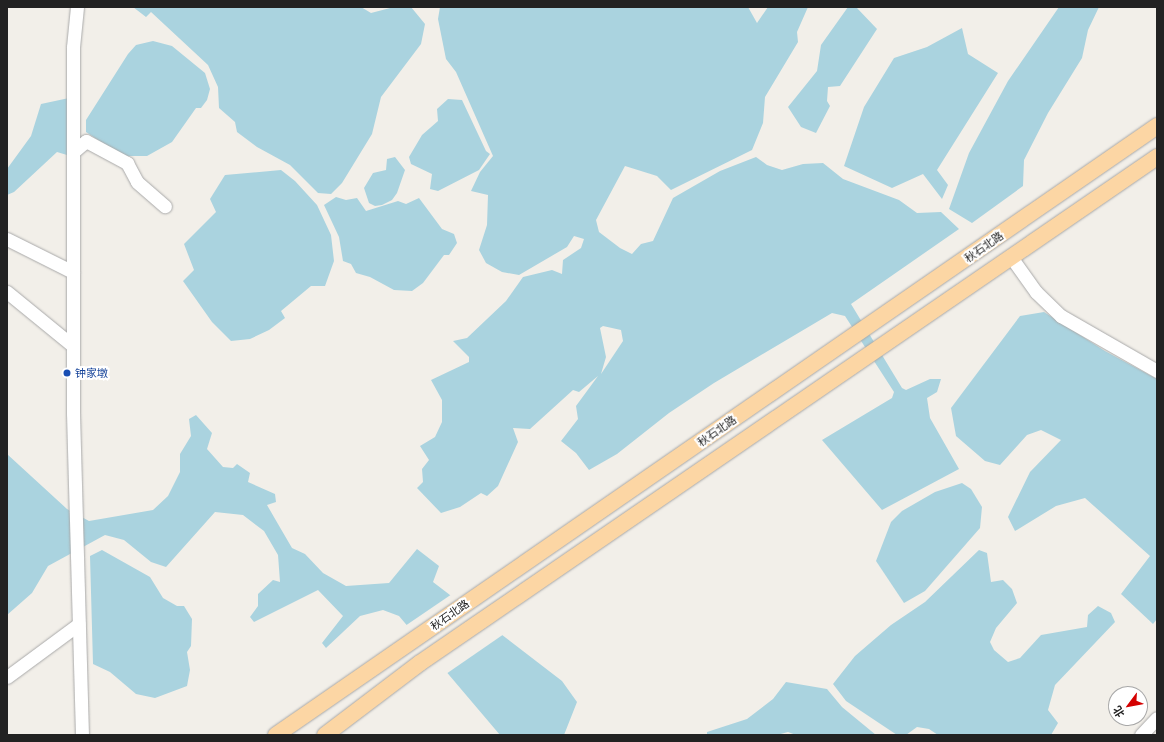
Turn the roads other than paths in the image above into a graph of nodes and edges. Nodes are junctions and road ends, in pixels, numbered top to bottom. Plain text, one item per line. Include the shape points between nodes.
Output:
1 (77, 7) edge
2 (1157, 126) edge
3 (73, 152) junction
4 (1157, 157) edge
5 (165, 206) dead end
6 (7, 239) edge
7 (1011, 257) junction
8 (73, 272) junction
9 (7, 292) edge
10 (74, 346) junction
11 (1157, 371) edge
12 (79, 624) junction
13 (7, 677) edge
14 (1157, 718) edge
15 (82, 735) edge
16 (276, 735) edge
17 (325, 735) edge
18 (1141, 735) edge

1 - 3 street via 73,47
2 - 16 main road, 秋石北路
3 - 5 street via 86,141 127,163 137,182
3 - 8 street
4 - 7 main road, 秋石北路
6 - 8 street
7 - 11 street via 1036,292 1061,316
7 - 17 main road, 秋石北路 via 420,663
8 - 10 street
9 - 10 street
10 - 12 street
12 - 13 street
12 - 15 street
14 - 18 street

